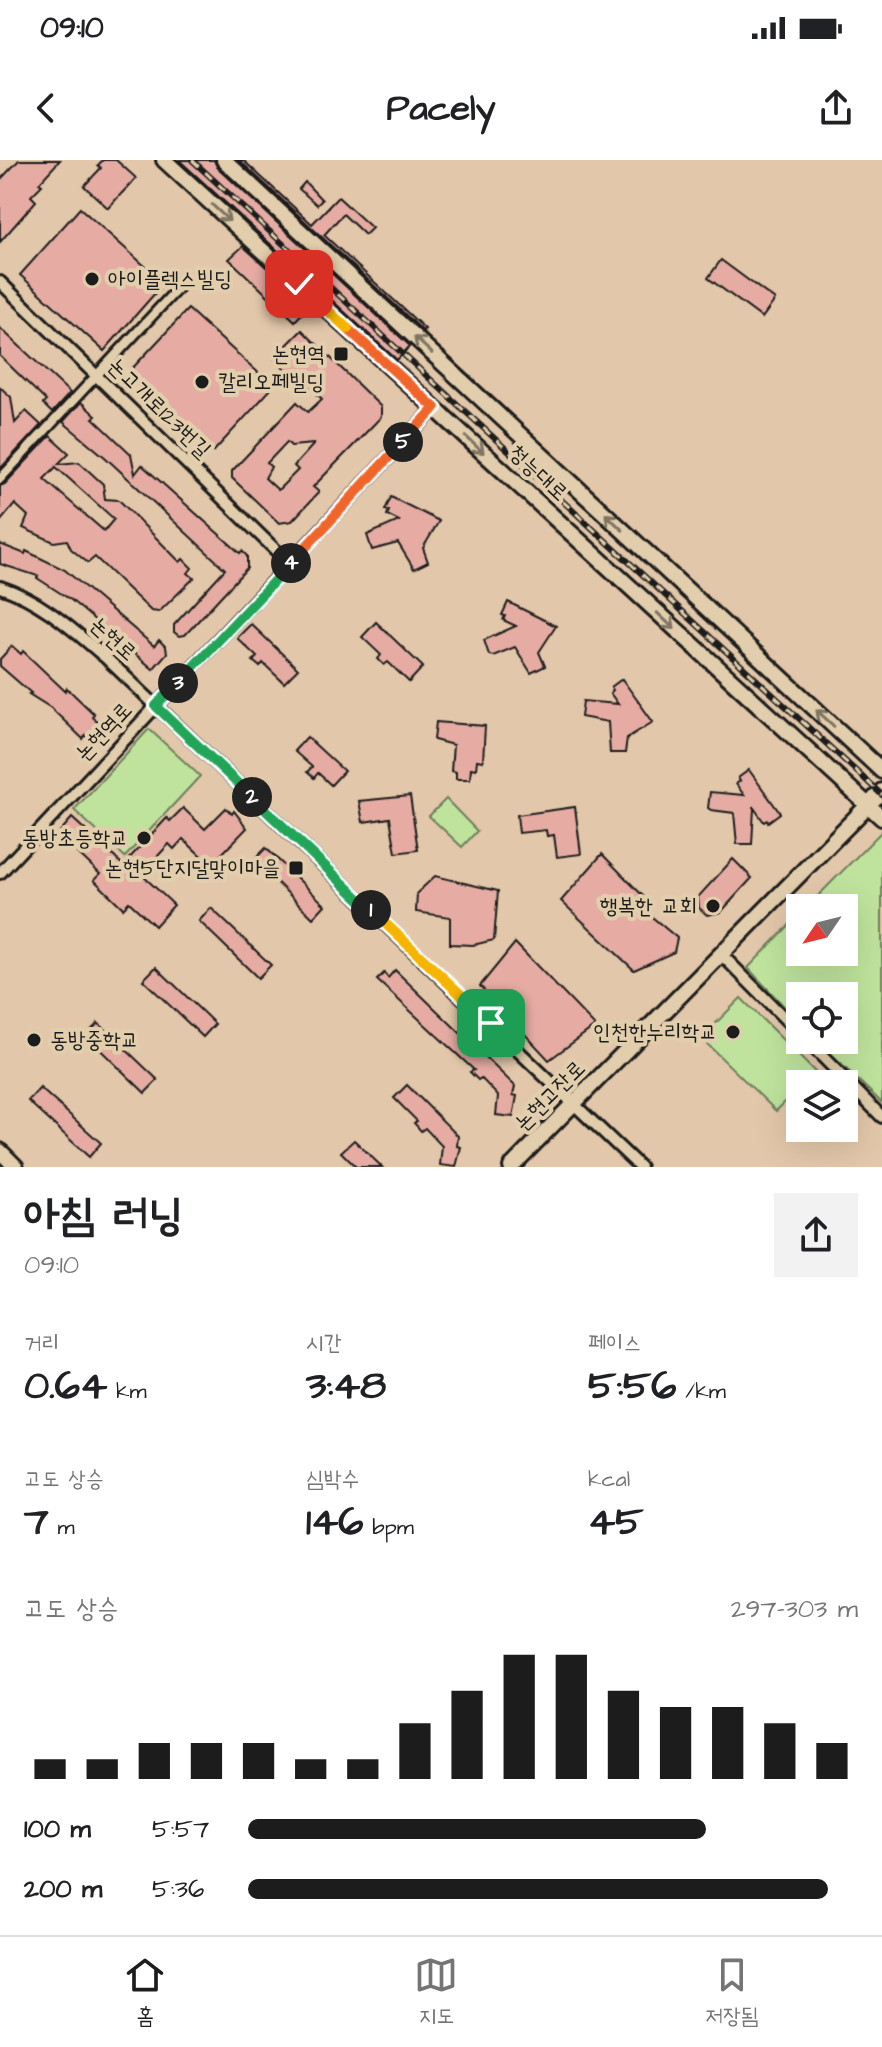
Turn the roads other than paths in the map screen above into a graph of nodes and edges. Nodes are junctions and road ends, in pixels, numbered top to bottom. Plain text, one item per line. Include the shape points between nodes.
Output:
1 (164, 160) edge
2 (224, 160) edge
3 (0, 282) edge
4 (179, 287) dead end
5 (97, 377) junction
6 (435, 408) junction
7 (0, 479) edge
8 (290, 564) junction
9 (0, 587) edge
10 (156, 706) junction
11 (882, 771) edge
12 (882, 791) edge
13 (868, 806) junction
14 (882, 818) edge
15 (0, 873) edge
16 (721, 954) junction
17 (786, 1020) edge
18 (820, 1054) edge
19 (574, 1103) junction
20 (882, 1117) edge
21 (0, 1151) edge
22 (16, 1167) edge
23 (511, 1167) edge
24 (640, 1167) edge

1 -> 6 main road, 청능대로
11 -> 2 main road, 청능대로
3 - 5 street, 논고개로123번길
4 - 5 street
5 - 7 street
5 - 8 street, 논고개로123번길
6 - 8 street, 논현역로
6 -> 13 main road, 청능대로
8 - 10 street, 논현역로
9 - 10 street, 논현로 via 61,620
10 - 15 street, 논현역로
10 - 19 street, 논현로
12 - 13 main road, 논현고잔로
13 - 14 main road, 청능대로
13 - 16 main road, 논현고잔로
16 - 17 street
16 - 19 main road, 논현고잔로
18 - 20 street
19 - 23 main road, 논현고잔로
19 - 24 street, 논현로
21 - 22 main road

